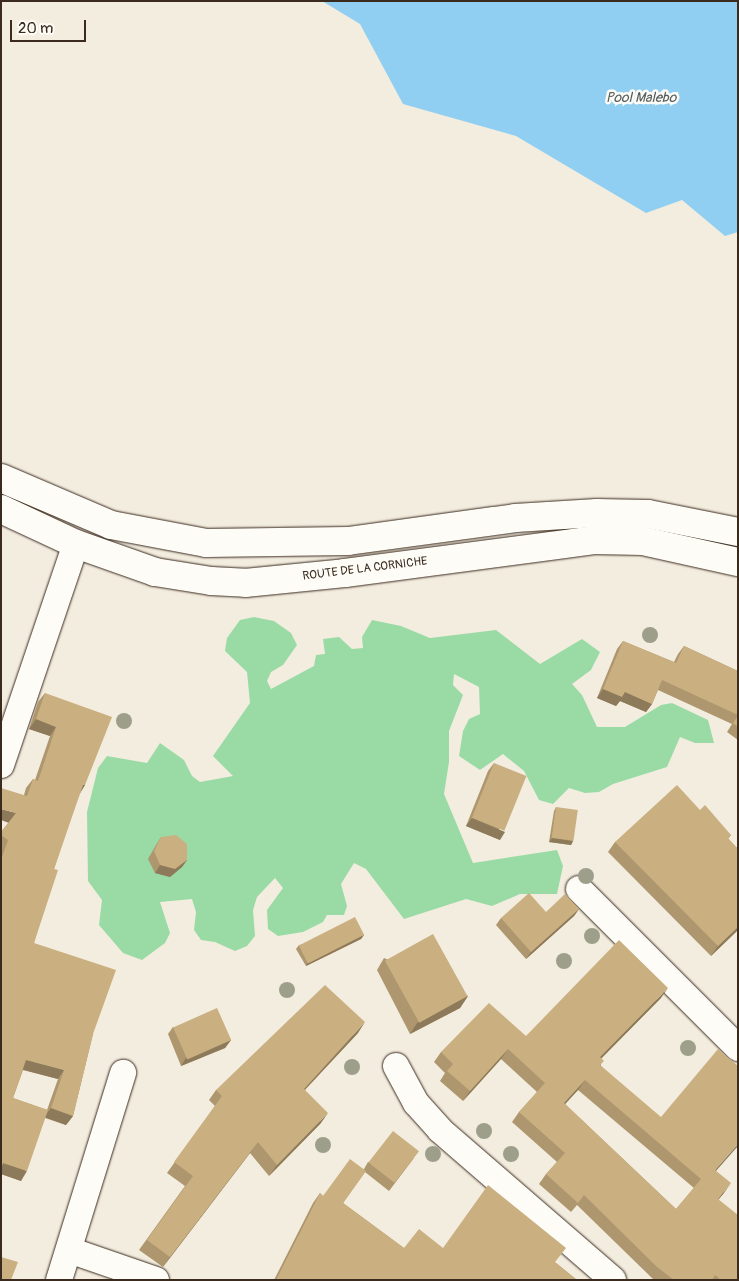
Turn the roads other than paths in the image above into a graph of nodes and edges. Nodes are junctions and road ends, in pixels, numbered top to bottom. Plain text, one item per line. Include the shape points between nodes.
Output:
1 (1, 478) edge
2 (1, 509) edge
3 (738, 532) edge
4 (76, 544) junction
5 (738, 562) edge
6 (1, 765) edge
7 (579, 889) dead end
8 (738, 1048) edge
9 (396, 1066) dead end
10 (123, 1073) dead end
11 (68, 1250) junction
12 (59, 1280) edge
13 (156, 1280) edge
14 (613, 1280) edge

1 - 3 main road via 111,525 206,542 348,541 515,518 597,513 648,514
2 - 4 main road, ROUTE DE LA CORNICHE
4 - 5 main road, ROUTE DE LA CORNICHE via 155,572 245,583 404,566 594,540 643,541
4 - 6 street
7 - 8 street
9 - 14 street via 416,1104 440,1130
10 - 11 street
11 - 12 street
11 - 13 street

